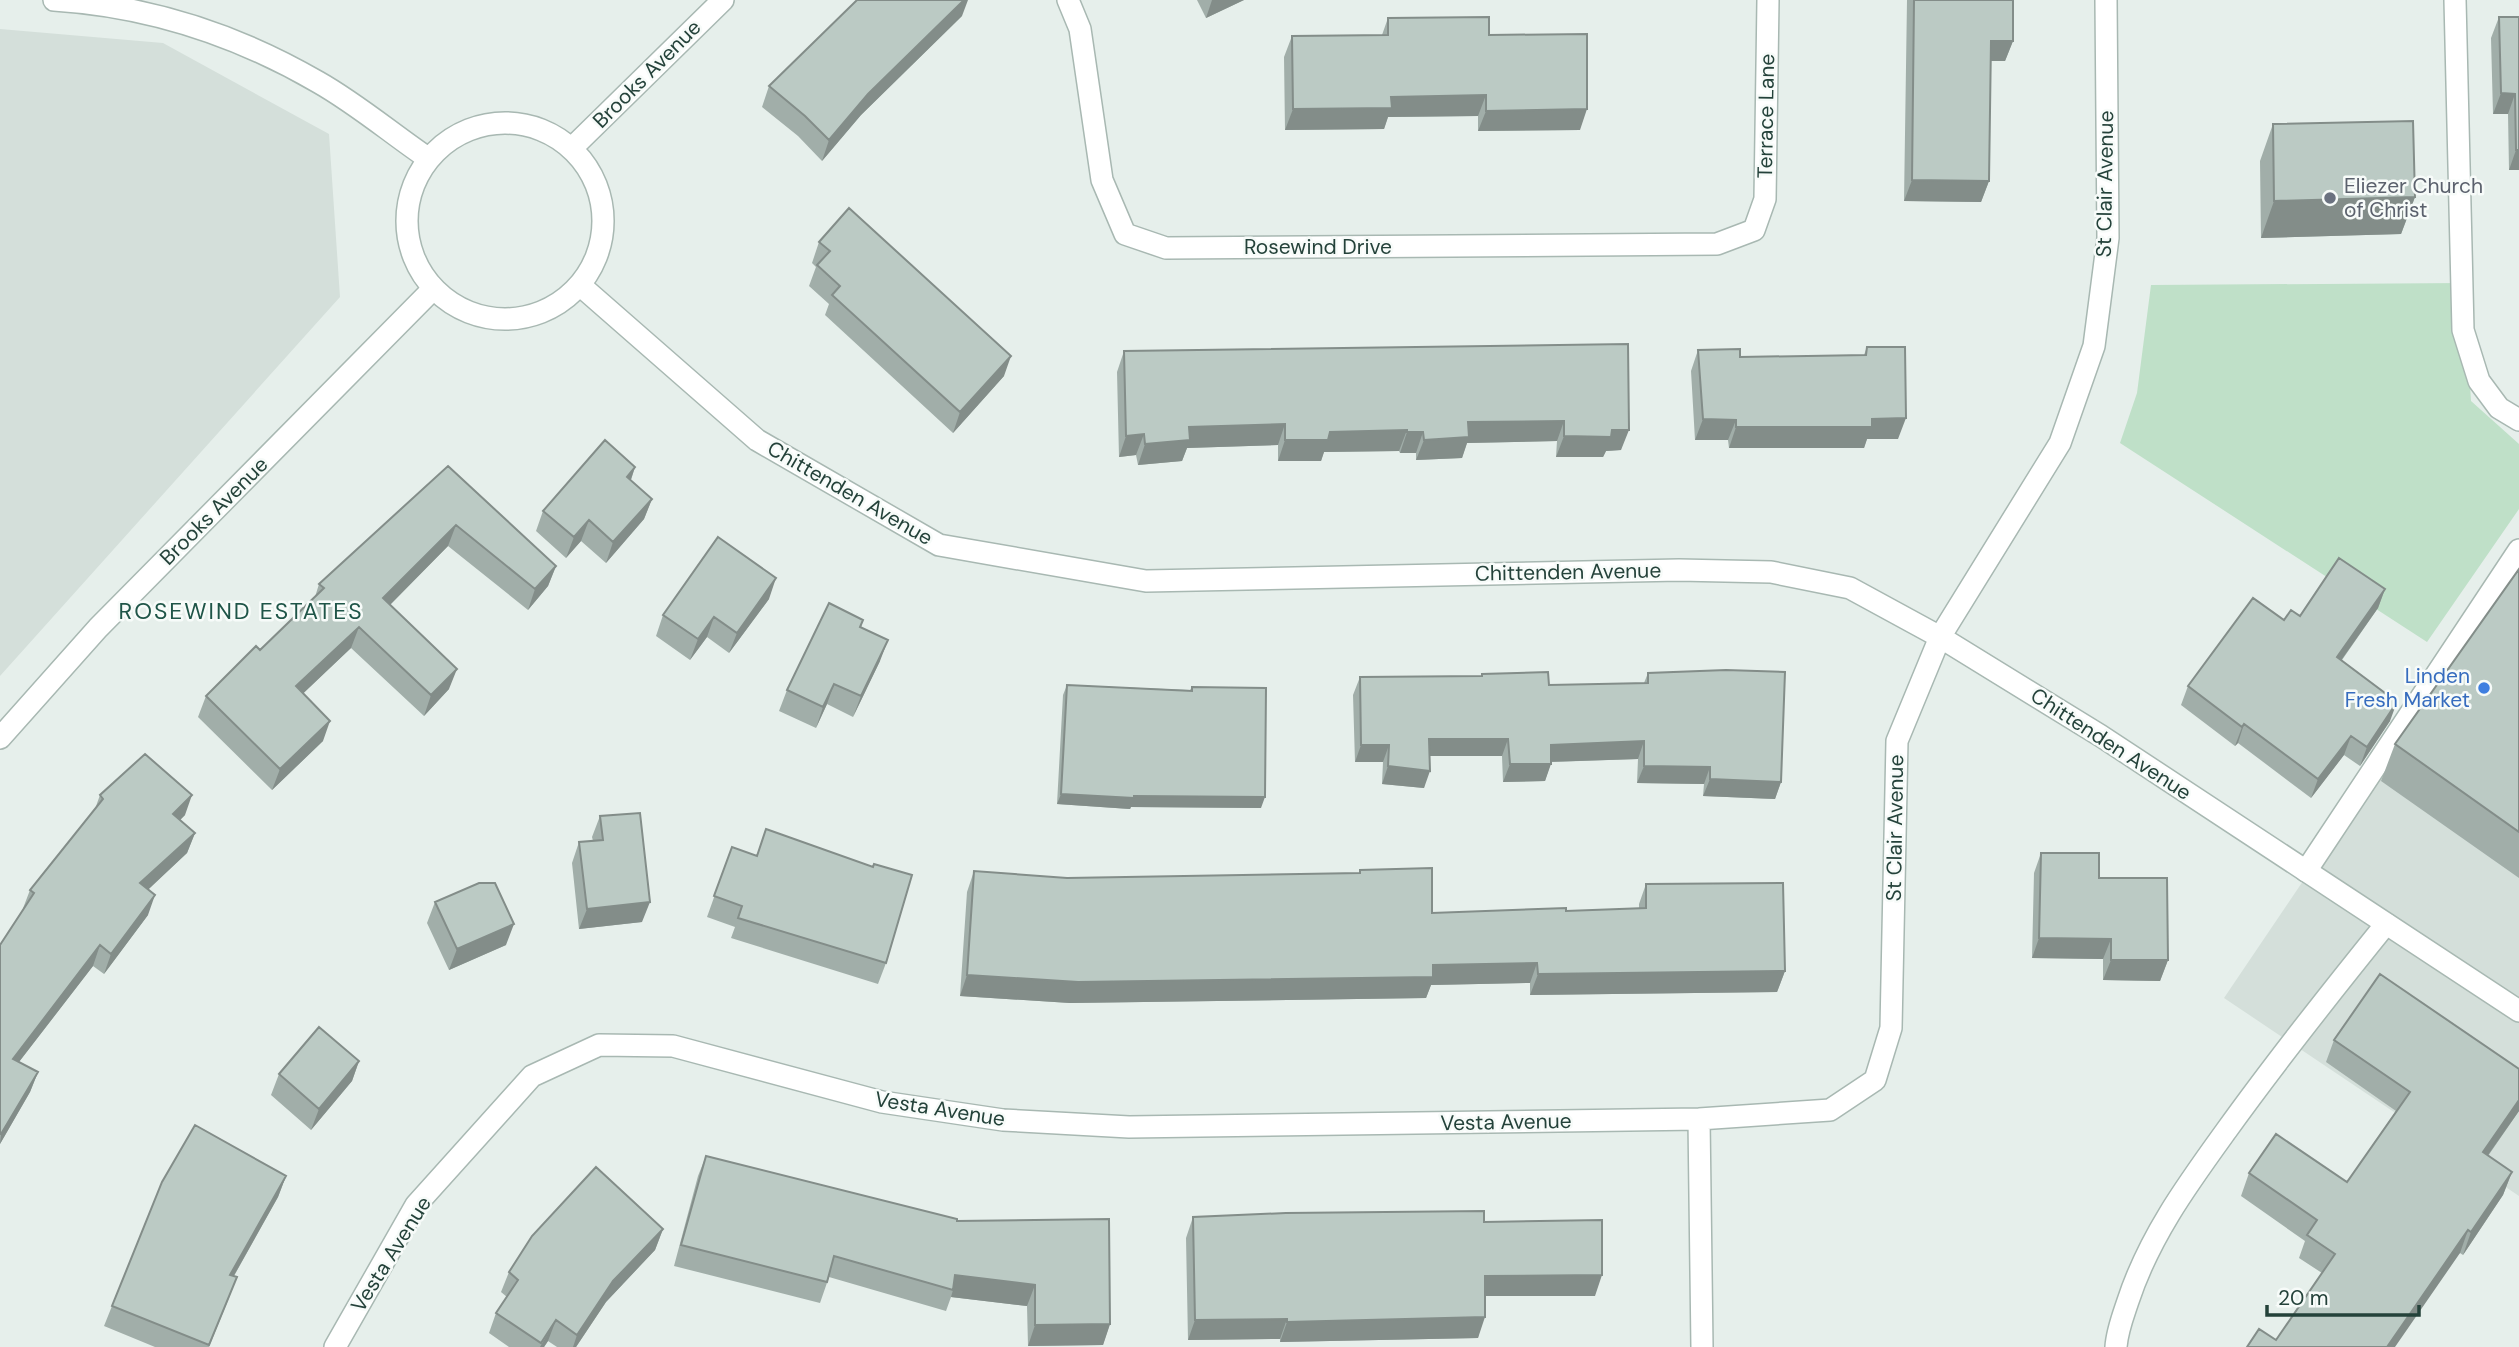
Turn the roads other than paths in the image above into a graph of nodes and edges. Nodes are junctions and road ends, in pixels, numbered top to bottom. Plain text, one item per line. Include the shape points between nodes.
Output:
1 (54, 0) edge
2 (723, 0) edge
3 (1068, 0) edge
4 (1768, 0) edge
5 (2106, 0) edge
6 (2455, 0) edge
7 (572, 148) junction
8 (429, 159) junction
9 (1754, 230) joint
10 (581, 286) junction
11 (433, 289) junction
12 (2519, 420) edge
13 (2519, 550) edge
14 (1940, 638) junction
15 (0, 738) edge
16 (2306, 871) junction
17 (2386, 924) junction
18 (2519, 1011) edge
19 (1699, 1119) junction
20 (335, 1347) edge
21 (1702, 1347) edge
22 (2116, 1347) edge

1 - 8 street via 94,3 188,23 260,51 320,83
2 - 7 street, Brooks Avenue
3 - 9 street, Rosewind Drive via 1080,29 1102,180 1125,234 1166,248 1717,244
4 - 9 street, Terrace Lane via 1765,199
5 - 14 street, St Clair Avenue via 2108,238 2094,346 2060,443
6 - 12 street via 2462,330 2479,381 2499,408
7 - 8 street via 545,130 514,122 482,125 453,138
7 - 10 street via 592,171 603,200 604,231 597,260
8 - 11 street via 414,183 406,211 408,239 417,266
10 - 11 street via 555,307 524,318 491,319 460,309
10 - 14 street, Chittenden Avenue via 757,440 939,545 1146,581 1771,572 1850,588
11 - 15 street, Brooks Avenue via 98,628
13 - 16 street
14 - 16 street, Chittenden Avenue via 2101,736
14 - 19 street, St Clair Avenue via 1897,740 1891,1028 1875,1080 1830,1110
16 - 17 street, Chittenden Avenue
17 - 18 street, Chittenden Avenue
17 - 22 street via 2274,1063 2179,1196 2150,1245
19 - 20 street, Vesta Avenue via 1129,1128 1003,1120 882,1102 673,1046 599,1045 532,1076 416,1205
19 - 21 street

